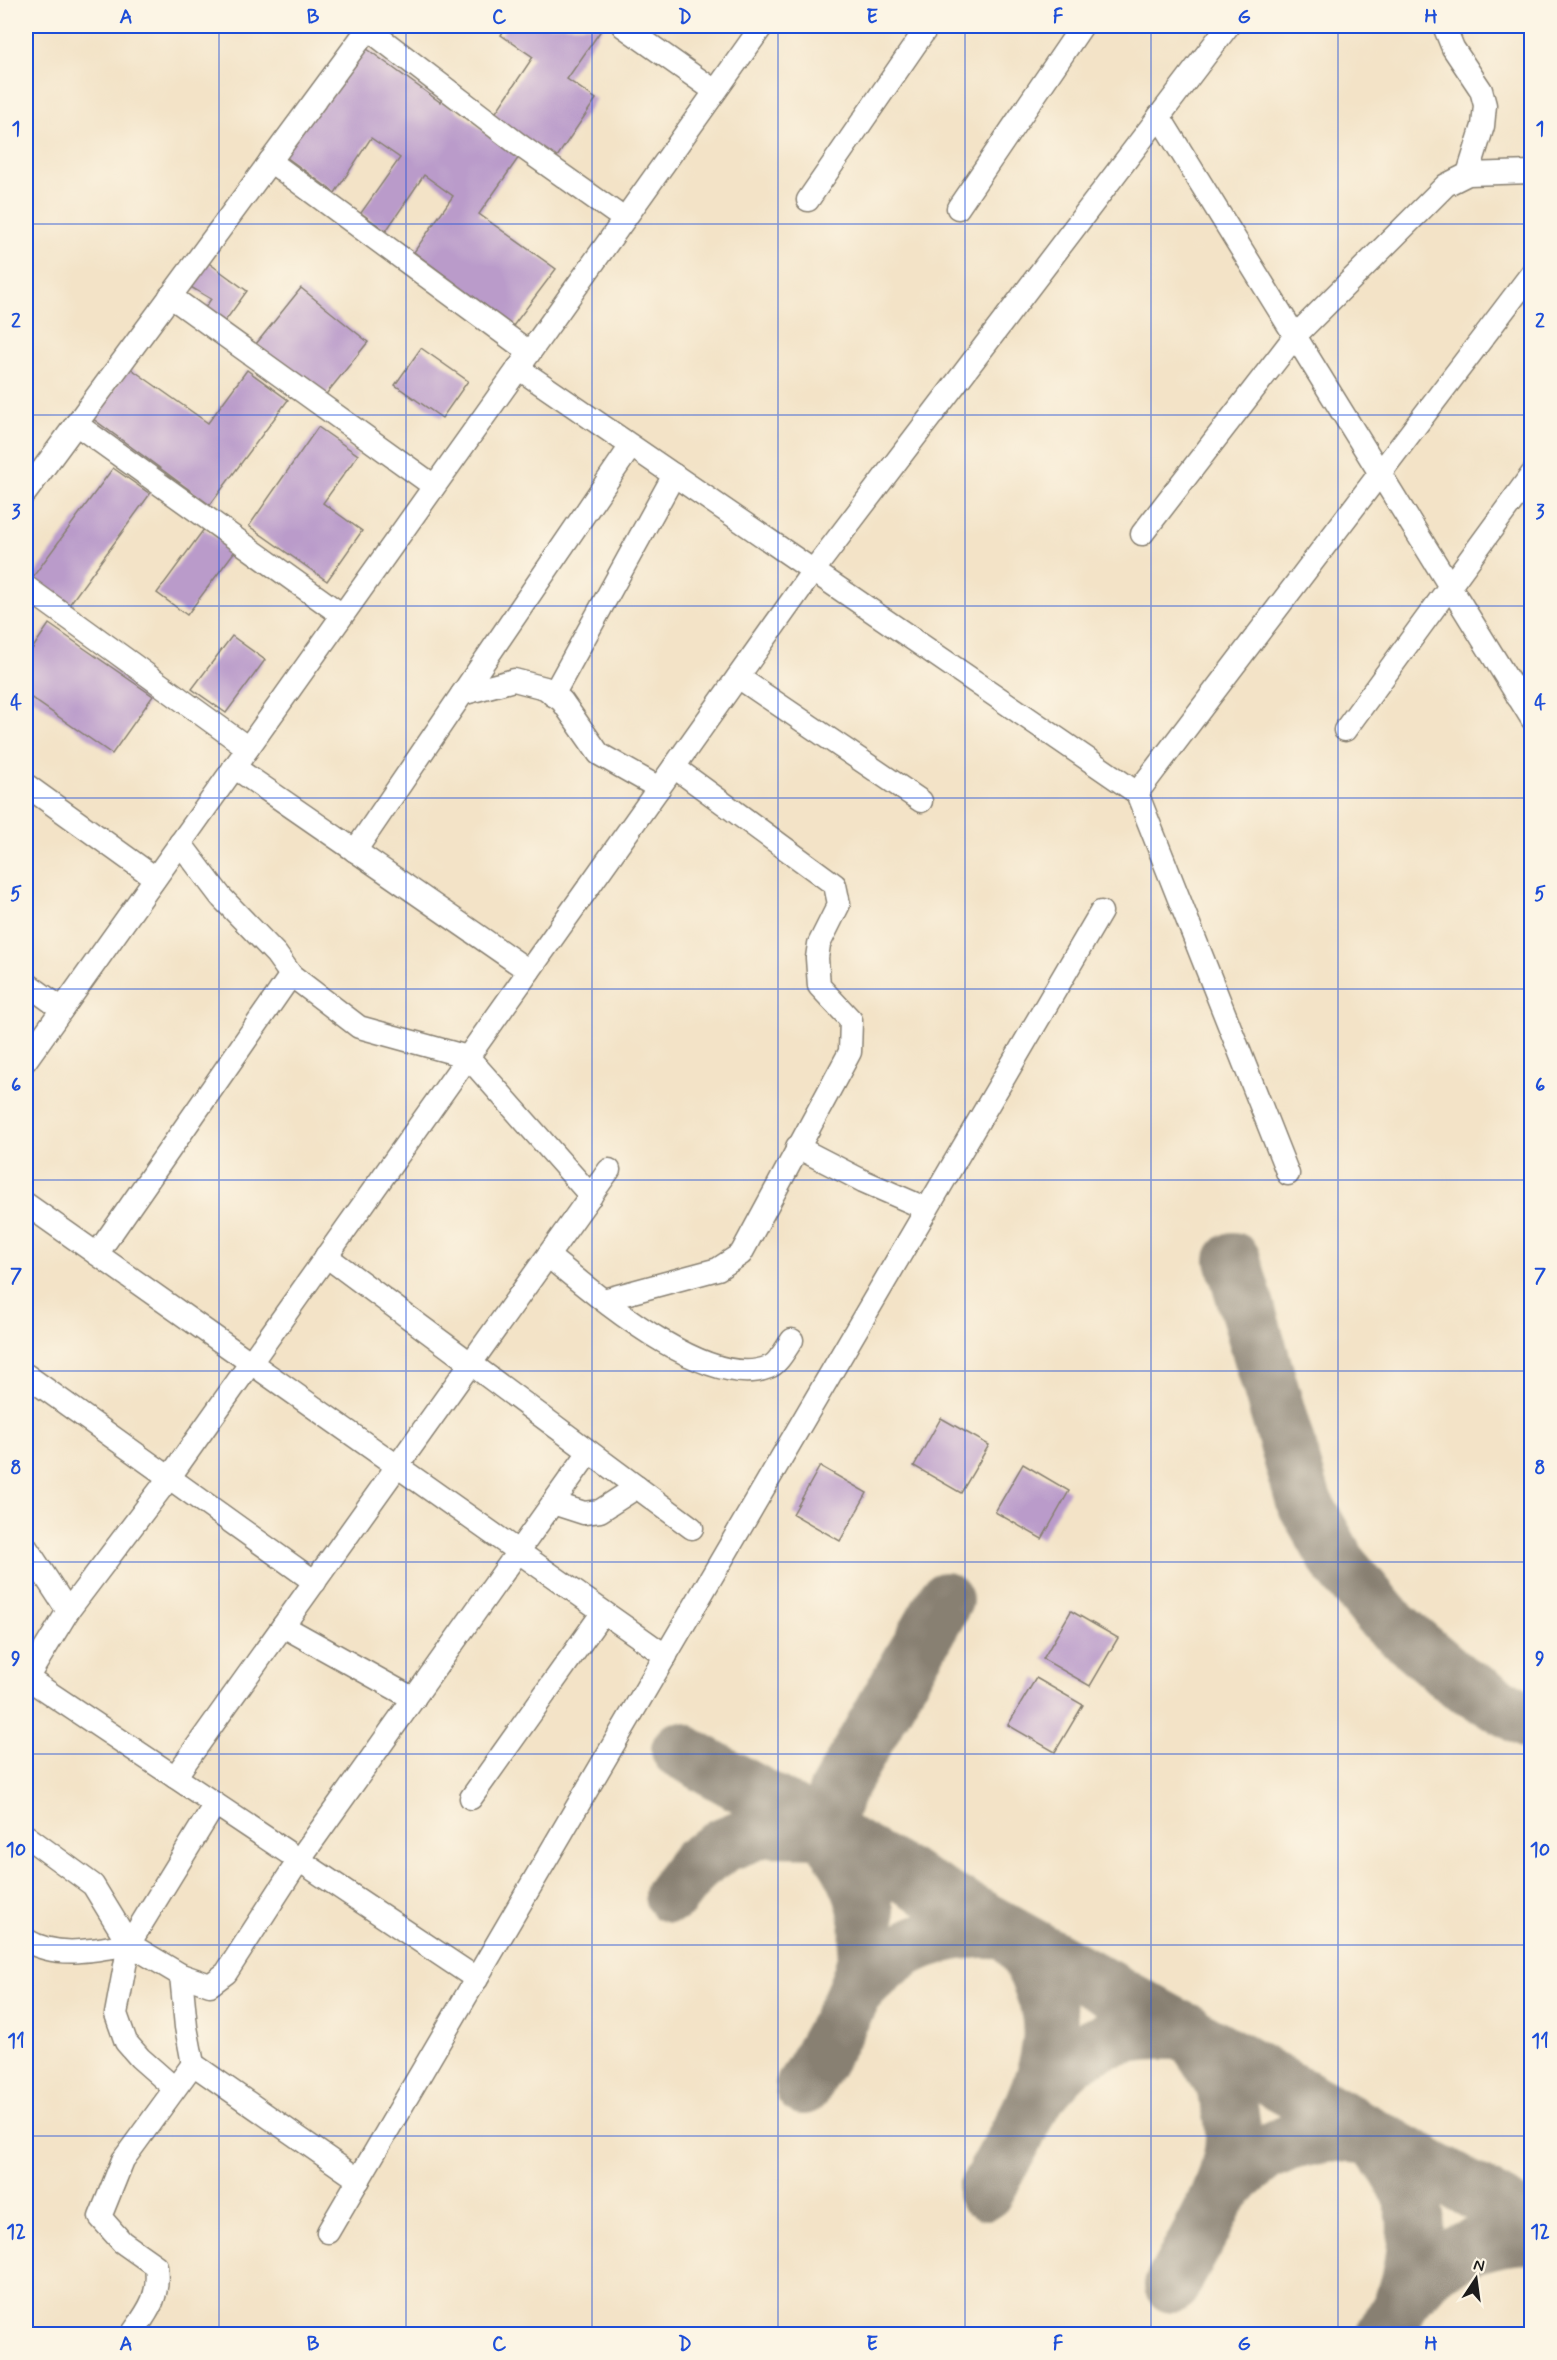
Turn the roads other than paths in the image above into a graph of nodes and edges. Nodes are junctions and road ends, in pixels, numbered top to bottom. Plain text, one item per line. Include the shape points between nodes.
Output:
1 (623, 26) edge
2 (762, 26) edge
3 (928, 26) edge
4 (1082, 26) edge
5 (1228, 26) edge
6 (1444, 26) edge
7 (369, 27) edge
8 (715, 91) junction
9 (1159, 116) junction
10 (270, 161) junction
11 (1532, 172) edge
12 (1468, 174) junction
13 (808, 200) dead end
14 (958, 208) dead end
15 (624, 219) junction
16 (1530, 279) edge
17 (170, 296) junction
18 (1295, 336) junction
19 (524, 360) junction
20 (76, 424) junction
21 (632, 446) junction
22 (1380, 473) junction
23 (1532, 474) edge
24 (674, 475) junction
25 (434, 486) junction
26 (26, 492) edge
27 (1142, 534) dead end
28 (813, 571) junction
29 (26, 587) edge
30 (1450, 587) junction
31 (342, 615) junction
32 (738, 677) junction
33 (1532, 677) edge
34 (462, 694) junction
35 (553, 695) junction
36 (1518, 696) junction
37 (1532, 719) edge
38 (1346, 730) dead end
39 (248, 748) junction
40 (234, 767) junction
41 (674, 767) junction
42 (26, 785) edge
43 (658, 788) junction
44 (1137, 793) junction
45 (921, 801) dead end
46 (180, 843) junction
47 (355, 850) junction
48 (155, 878) junction
49 (1101, 912) dead end
50 (529, 971) junction
51 (291, 975) junction
52 (26, 983) edge
53 (62, 1009) junction
54 (468, 1057) junction
55 (26, 1060) edge
56 (797, 1147) junction
57 (609, 1170) dead end
58 (1288, 1174) dead end
59 (591, 1196) junction
60 (26, 1204) edge
61 (927, 1209) junction
62 (97, 1254) junction
63 (326, 1256) junction
64 (548, 1256) junction
65 (603, 1300) junction
66 (792, 1340) dead end
67 (251, 1363) junction
68 (471, 1364) junction
69 (26, 1375) edge
70 (589, 1452) junction
71 (397, 1466) junction
72 (169, 1478) junction
73 (637, 1487) junction
74 (553, 1503) junction
75 (692, 1528) dead end
76 (26, 1546) edge
77 (518, 1552) junction
78 (315, 1582) junction
79 (68, 1611) junction
80 (603, 1612) junction
81 (283, 1626) junction
82 (666, 1656) junction
83 (26, 1679) edge
84 (414, 1699) junction
85 (175, 1777) junction
86 (471, 1798) dead end
87 (215, 1804) junction
88 (26, 1836) edge
89 (299, 1860) junction
90 (26, 1940) edge
91 (129, 1944) junction
92 (181, 1975) junction
93 (477, 1979) junction
94 (193, 2064) junction
95 (174, 2088) junction
96 (359, 2180) junction
97 (328, 2232) dead end
98 (132, 2334) edge

1 - 8 street
2 - 8 street
3 - 13 street
4 - 14 street
5 - 9 street
6 - 12 street via 1452,48 1481,90 1485,105 1483,126
7 - 10 street
7 - 15 street via 518,144
8 - 15 street
9 - 18 street
9 - 28 street
10 - 17 street
10 - 19 street
11 - 12 street
12 - 18 street via 1446,184
15 - 19 street
16 - 22 street
17 - 20 street
17 - 25 street
18 - 22 street
18 - 27 street
19 - 21 street
19 - 25 street
20 - 26 street
20 - 31 street
21 - 24 street
21 - 34 street
22 - 30 street
22 - 44 street
23 - 30 street
24 - 28 street
24 - 35 street
25 - 31 street
28 - 32 street
28 - 44 street
29 - 39 street
30 - 36 street
30 - 38 street
31 - 39 street
32 - 41 street
32 - 45 street
33 - 36 street
34 - 35 street via 514,680 545,688
34 - 47 street
35 - 43 street via 562,701 599,754
36 - 37 street
39 - 40 street
40 - 46 street
40 - 47 street
41 - 43 street
41 - 56 street via 835,885 839,904 819,944 819,986 850,1020 850,1052
42 - 48 street
43 - 50 street
44 - 58 street
46 - 48 street
46 - 51 street via 221,897
47 - 50 street
48 - 53 street
49 - 61 street
50 - 54 street
51 - 54 street via 359,1027
51 - 62 street
52 - 53 street
53 - 55 street
54 - 59 street
54 - 63 street
56 - 61 street
56 - 65 street via 741,1254 718,1269
57 - 59 street
59 - 64 street
60 - 62 street
61 - 82 street
62 - 67 street
63 - 67 street
63 - 68 street
64 - 65 street
64 - 68 street
65 - 66 street via 636,1326 707,1365 753,1372 772,1366
67 - 71 street
67 - 72 street
68 - 70 street
68 - 71 street
69 - 72 street
70 - 73 street
70 - 74 street
71 - 77 street
71 - 78 street
72 - 78 street
72 - 79 street
73 - 74 street via 600,1511 584,1513
73 - 75 street
74 - 77 street
76 - 79 street
77 - 80 street
77 - 84 street
78 - 81 street
79 - 83 street
80 - 82 street
80 - 86 street
81 - 84 street
81 - 85 street
82 - 93 street
83 - 85 street
84 - 89 street
85 - 87 street
87 - 89 street
87 - 91 street
88 - 91 street via 93,1885
89 - 92 street via 226,1973 210,1985
89 - 93 street
90 - 91 street via 63,1952
91 - 92 street
91 - 95 street via 116,2014 126,2042
92 - 94 street
93 - 96 street
94 - 95 street
94 - 96 street
95 - 98 street via 123,2160 100,2217 122,2242 156,2266 158,2284 148,2311
96 - 97 street

